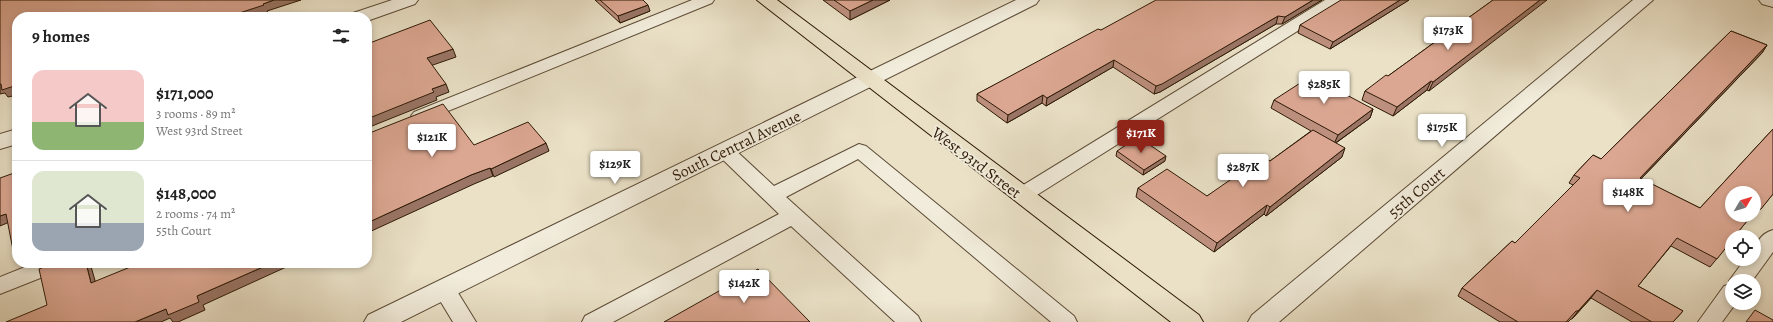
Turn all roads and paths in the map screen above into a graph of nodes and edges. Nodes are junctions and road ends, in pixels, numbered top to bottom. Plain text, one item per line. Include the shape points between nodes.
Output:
1 (409, 0) edge
2 (706, 0) edge
3 (766, 0) edge
4 (1030, 0) edge
5 (1336, 0) edge
6 (1644, 0) edge
7 (1768, 0) edge
8 (1773, 2) edge
9 (372, 13) edge
10 (869, 80) junction
11 (404, 122) edge
12 (12, 138) edge
13 (0, 142) edge
14 (725, 151) junction
15 (1022, 195) junction
16 (772, 196) junction
17 (793, 216) junction
18 (1773, 238) edge
19 (44, 268) edge
20 (1745, 274) edge
21 (0, 286) edge
22 (444, 289) junction
23 (1725, 301) edge
24 (377, 322) edge
25 (465, 322) edge
26 (593, 322) edge
27 (910, 322) edge
28 (1066, 322) edge
29 (1190, 322) edge
30 (1261, 322) edge
31 (1709, 322) edge

1 - 9 street
2 - 11 lane
3 - 10 main road, West 93rd Street
4 - 10 street, South Central Avenue
5 - 15 lane
6 - 30 street, 55th Court
7 - 8 street
10 - 14 street, South Central Avenue
10 - 15 main road, West 93rd Street
12 - 13 street
14 - 16 lane
14 - 22 street, South Central Avenue
15 - 29 main road, West 93rd Street
16 - 17 lane
16 - 28 lane via 859,150
17 - 26 lane
17 - 27 lane
18 - 20 lane
19 - 21 lane
22 - 24 street, South Central Avenue
22 - 25 lane
23 - 31 lane

